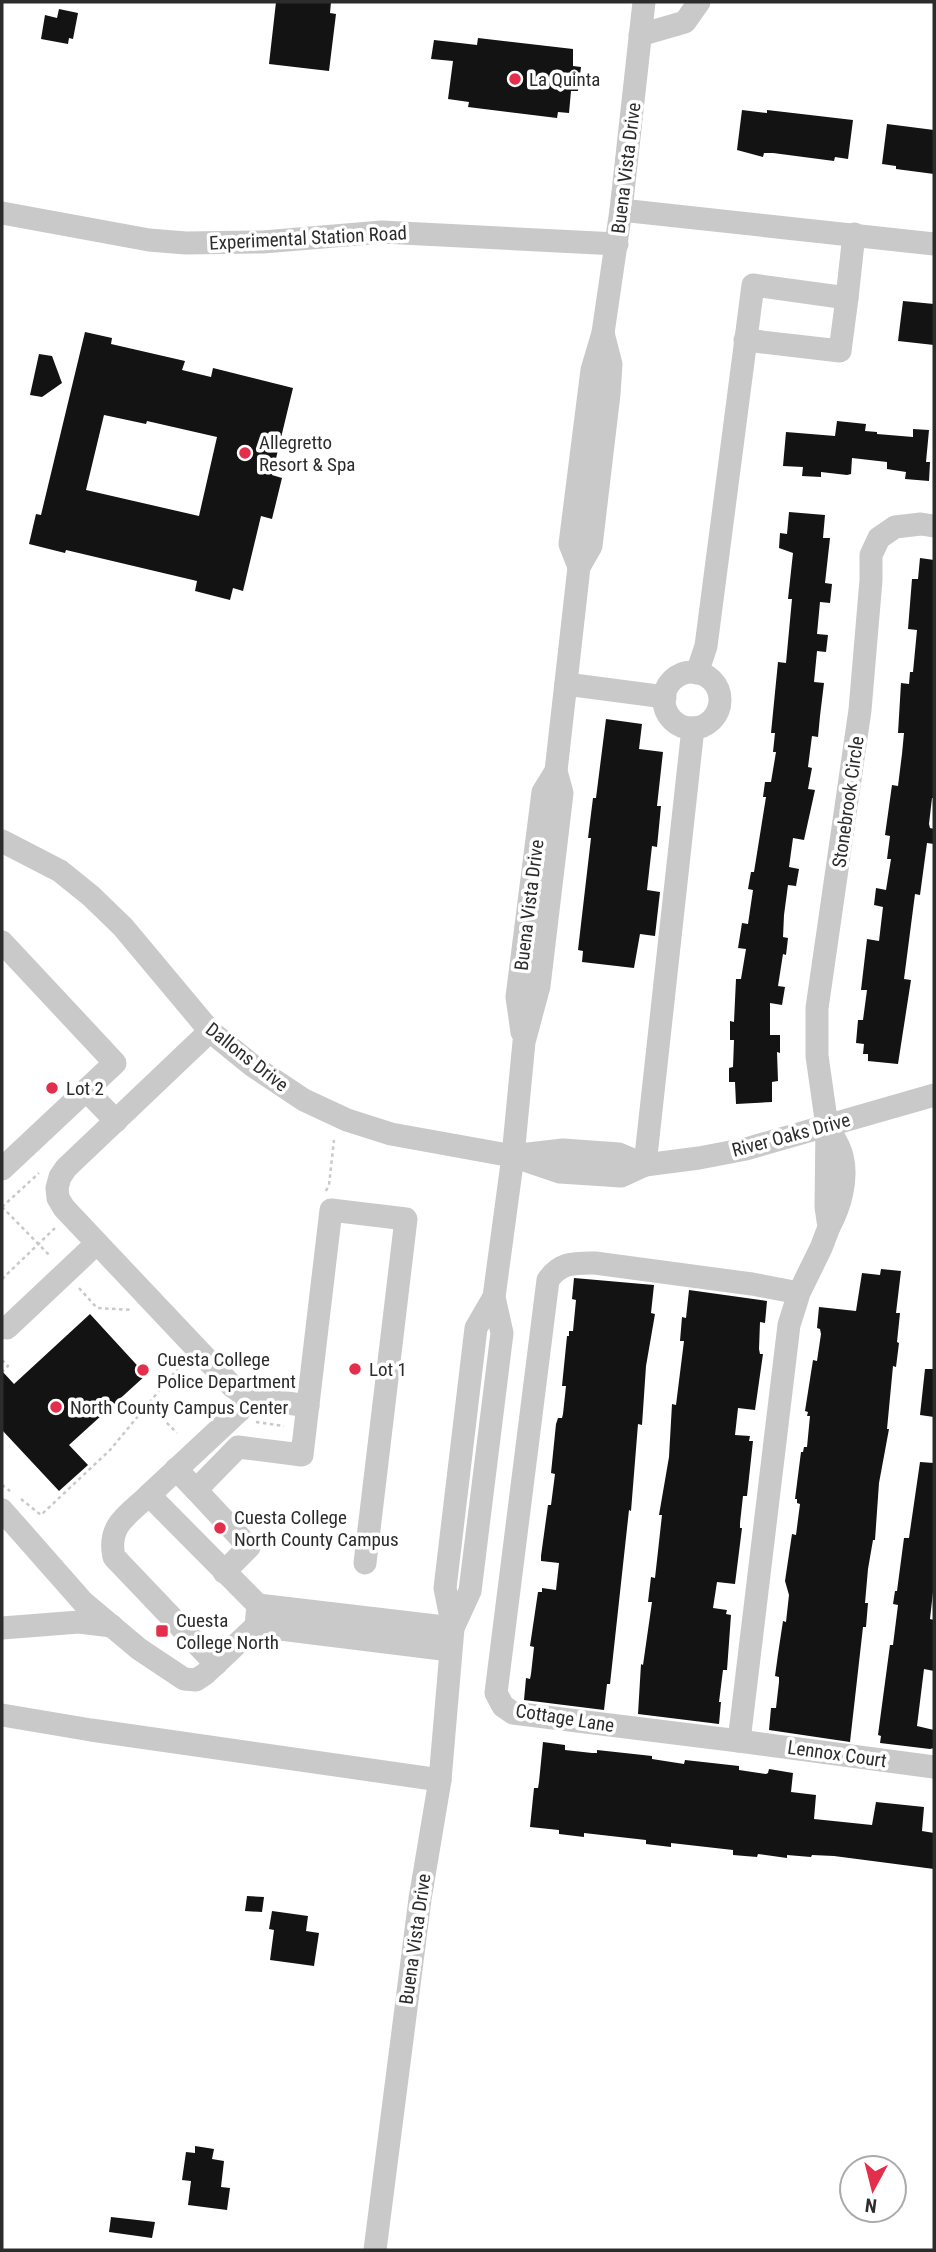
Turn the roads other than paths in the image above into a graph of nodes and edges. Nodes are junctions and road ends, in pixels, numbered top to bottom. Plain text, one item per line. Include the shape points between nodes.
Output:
1 (644, 2) edge
2 (699, 2) edge
3 (640, 35) junction
4 (621, 210) junction
5 (2, 213) edge
6 (854, 234) junction
7 (617, 244) junction
8 (934, 244) edge
9 (846, 298) junction
10 (745, 340) junction
11 (934, 526) edge
12 (697, 673) junction
13 (566, 684) junction
14 (664, 697) junction
15 (693, 728) junction
16 (2, 841) edge
17 (2, 942) edge
18 (210, 1031) junction
19 (86, 1090) junction
20 (934, 1095) edge
21 (116, 1121) junction
22 (827, 1126) junction
23 (513, 1156) junction
24 (645, 1165) junction
25 (2, 1169) edge
26 (96, 1244) junction
27 (799, 1293) junction
28 (7, 1328) dead end
29 (247, 1397) junction
30 (307, 1406) junction
31 (176, 1469) junction
32 (196, 1490) junction
33 (149, 1495) junction
34 (2, 1510) edge
35 (365, 1563) dead end
36 (224, 1572) junction
37 (257, 1616) junction
38 (112, 1626) junction
39 (2, 1628) edge
40 (452, 1639) junction
41 (216, 1664) junction
42 (2, 1715) edge
43 (739, 1741) junction
44 (934, 1767) edge
45 (440, 1780) junction
46 (374, 2250) edge

1 - 3 street, Buena Vista Drive
2 - 3 street via 685,22
3 - 4 street, Buena Vista Drive
4 - 6 street
4 - 7 street, Buena Vista Drive
5 - 7 street, Experimental Station Road via 186,243 382,232
6 - 8 street
6 - 9 street
7 - 13 street, Buena Vista Drive via 603,333 592,370 570,544 579,567
9 - 10 street via 840,351
9 - 10 street via 752,285
10 - 12 street via 706,646
11 - 22 street, Stonebrook Circle via 895,527 879,538 871,555 860,710 817,1008 817,1056
12 - 14 street via 676,677
12 - 15 street via 717,686 720,705 711,722
13 - 14 street
13 - 23 street, Buena Vista Drive via 556,771 562,793 539,986 524,1042
14 - 15 street via 670,717
15 - 24 street
16 - 18 street, Dallons Drive via 60,871 90,896 123,927
17 - 19 street via 115,1063
18 - 21 street
18 - 23 street, Dallons Drive via 304,1100 347,1120 391,1134
19 - 21 street
19 - 25 street
20 - 22 street, River Oaks Drive
21 - 26 street via 66,1168 57,1188 64,1208
22 - 24 street, River Oaks Drive via 746,1149
22 - 27 street via 829,1227
23 - 24 street, River Oaks Drive via 560,1172 589,1175 621,1176
23 - 40 street, Buena Vista Drive via 494,1297 475,1328 445,1588
26 - 28 street
26 - 29 street
27 - 43 street via 789,1325
27 - 43 street, Cottage Lane via 595,1263 570,1263 556,1269 548,1280 496,1693 513,1713
29 - 30 street
29 - 31 street via 240,1410
30 - 32 street via 302,1455 238,1447
30 - 35 street via 331,1210 406,1219
31 - 32 street
31 - 33 street
32 - 36 street via 249,1547
33 - 36 street
33 - 41 street via 112,1534 114,1557
34 - 38 street via 83,1602
36 - 37 street
37 - 40 street
37 - 41 street
38 - 39 street via 79,1622
38 - 41 street via 184,1679 196,1680
40 - 45 street, Buena Vista Drive
42 - 45 street
43 - 44 street, Lennox Court
45 - 46 street, Buena Vista Drive

